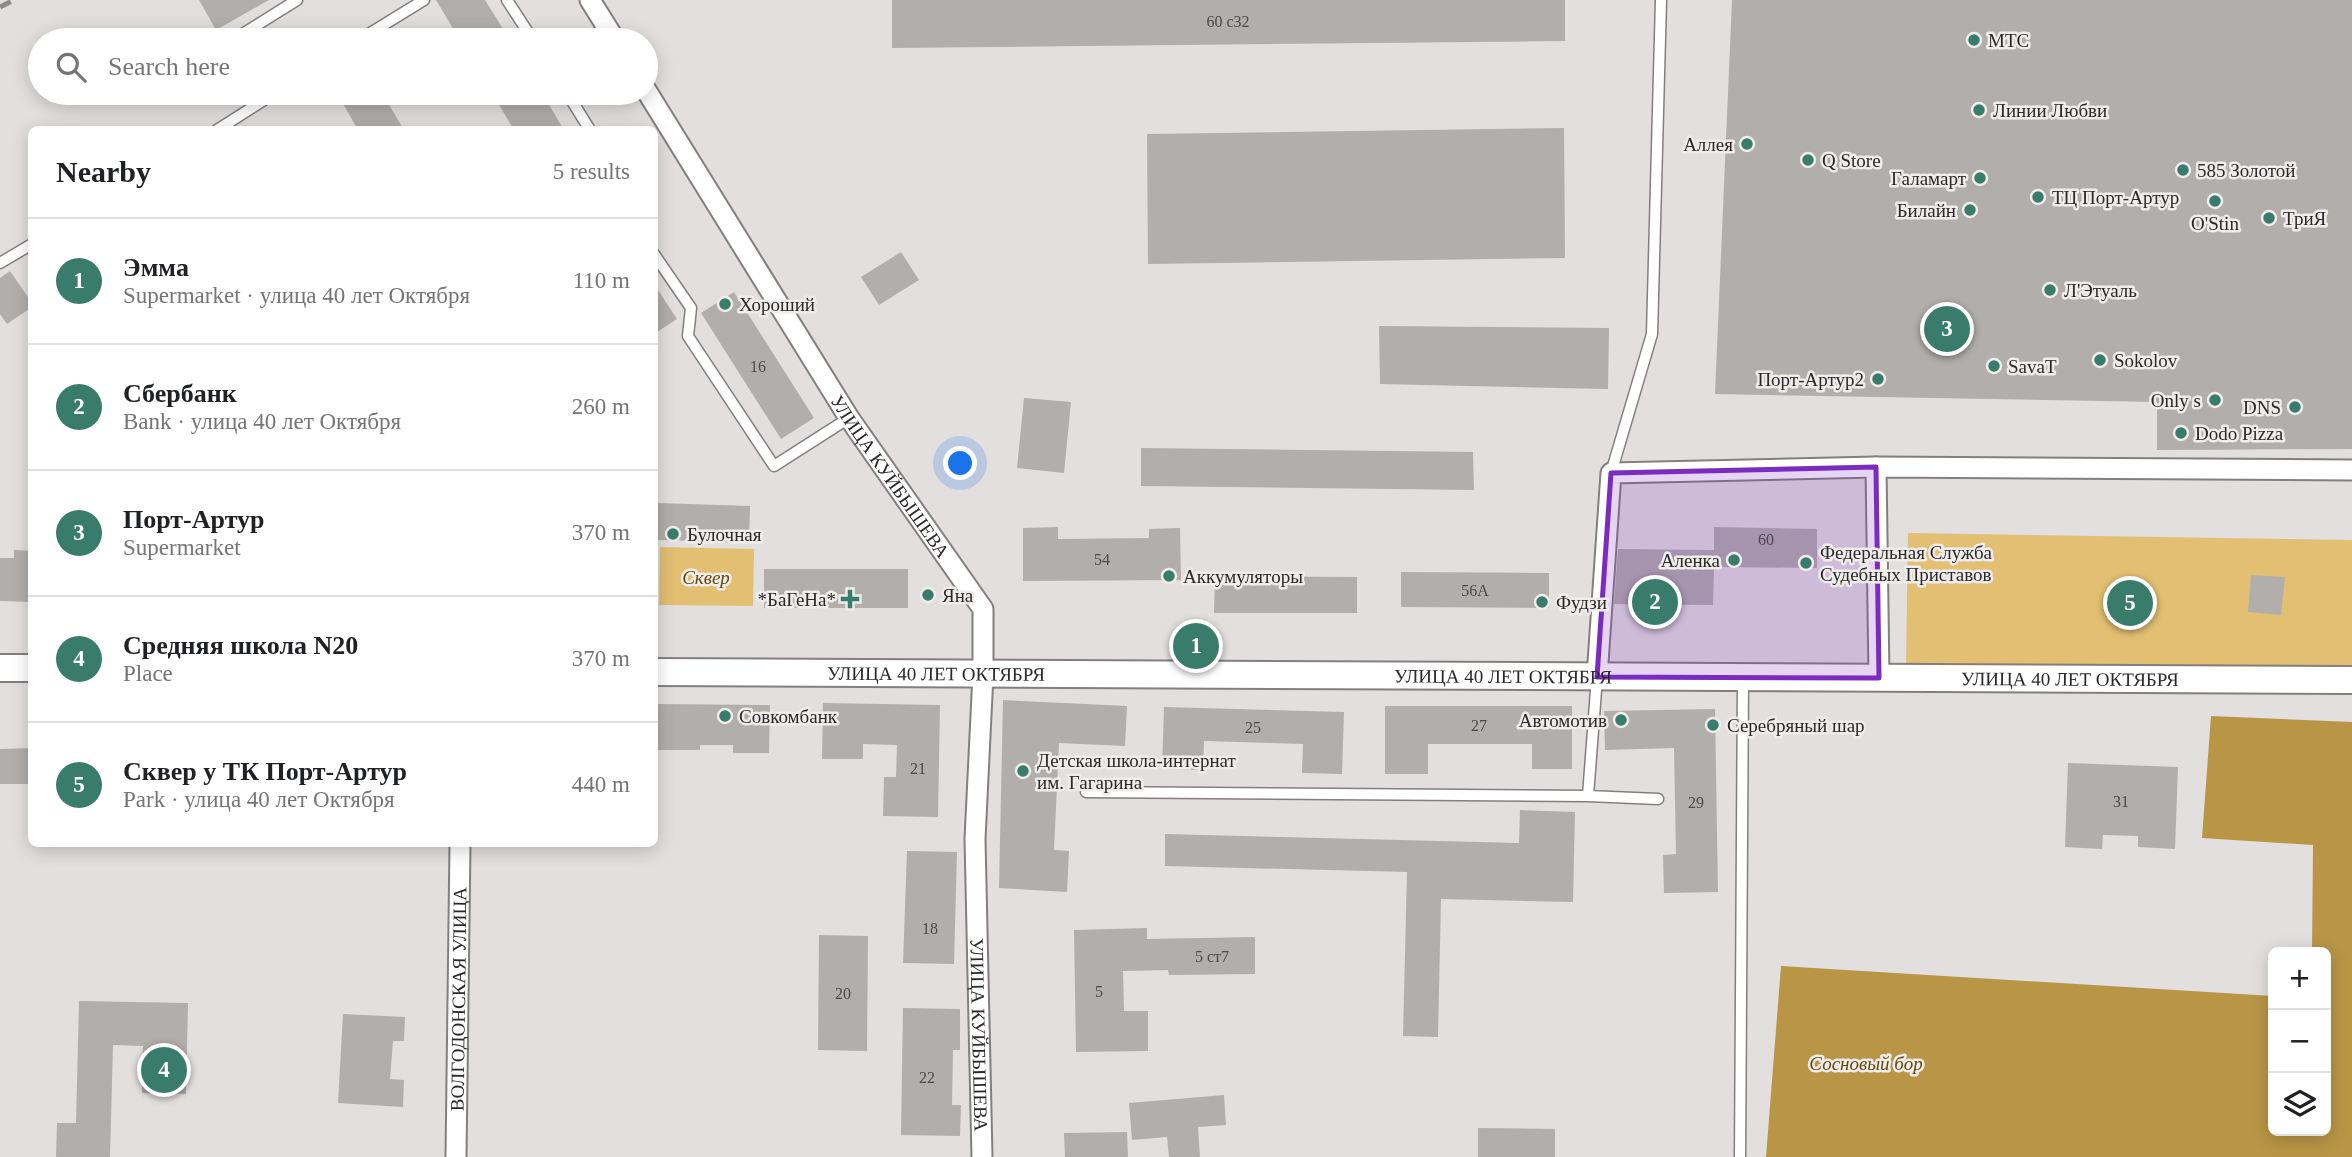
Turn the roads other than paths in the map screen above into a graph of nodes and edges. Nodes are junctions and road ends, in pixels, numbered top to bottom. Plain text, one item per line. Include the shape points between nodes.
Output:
1 (297, 0) edge
2 (424, 0) edge
3 (507, 0) edge
4 (590, 0) edge
5 (1661, 0) edge
6 (252, 28) edge
7 (378, 28) edge
8 (525, 28) edge
9 (608, 28) edge
10 (256, 105) edge
11 (574, 105) edge
12 (656, 105) edge
13 (223, 126) edge
14 (588, 126) edge
15 (28, 246) edge
16 (658, 260) edge
17 (0, 263) edge
18 (849, 418) junction
19 (1876, 467) junction
20 (2352, 470) edge
21 (1611, 473) junction
22 (0, 668) edge
23 (28, 668) edge
24 (658, 672) edge
25 (983, 674) junction
26 (1597, 677) junction
27 (1743, 678) junction
28 (1879, 678) junction
29 (2352, 680) edge
30 (1086, 792) dead end
31 (1588, 796) junction
32 (1658, 799) dead end
33 (460, 847) edge
34 (456, 1157) edge
35 (982, 1157) edge
36 (1740, 1157) edge

1 - 6 lane
2 - 7 lane
3 - 8 lane
4 - 9 street
5 - 21 lane via 1653,334
10 - 13 lane
11 - 14 lane
12 - 18 street, УЛИЦА КУЙБЫШЕВА
15 - 17 lane
16 - 18 lane via 691,308 688,336 774,466
18 - 25 street, УЛИЦА КУЙБЫШЕВА via 983,610
19 - 20 street
19 - 21 street
19 - 28 street
21 - 26 street
22 - 23 main road
24 - 25 main road, УЛИЦА 40 ЛЕТ ОКТЯБРЯ
25 - 26 main road, УЛИЦА 40 ЛЕТ ОКТЯБРЯ
25 - 35 street, УЛИЦА КУЙБЫШЕВА via 975,839
26 - 27 main road, УЛИЦА 40 ЛЕТ ОКТЯБРЯ
26 - 31 lane
27 - 28 main road, УЛИЦА 40 ЛЕТ ОКТЯБРЯ
27 - 36 lane
28 - 29 main road, УЛИЦА 40 ЛЕТ ОКТЯБРЯ
30 - 31 lane
31 - 32 lane
33 - 34 street, ВОЛГОДОНСКАЯ УЛИЦА

